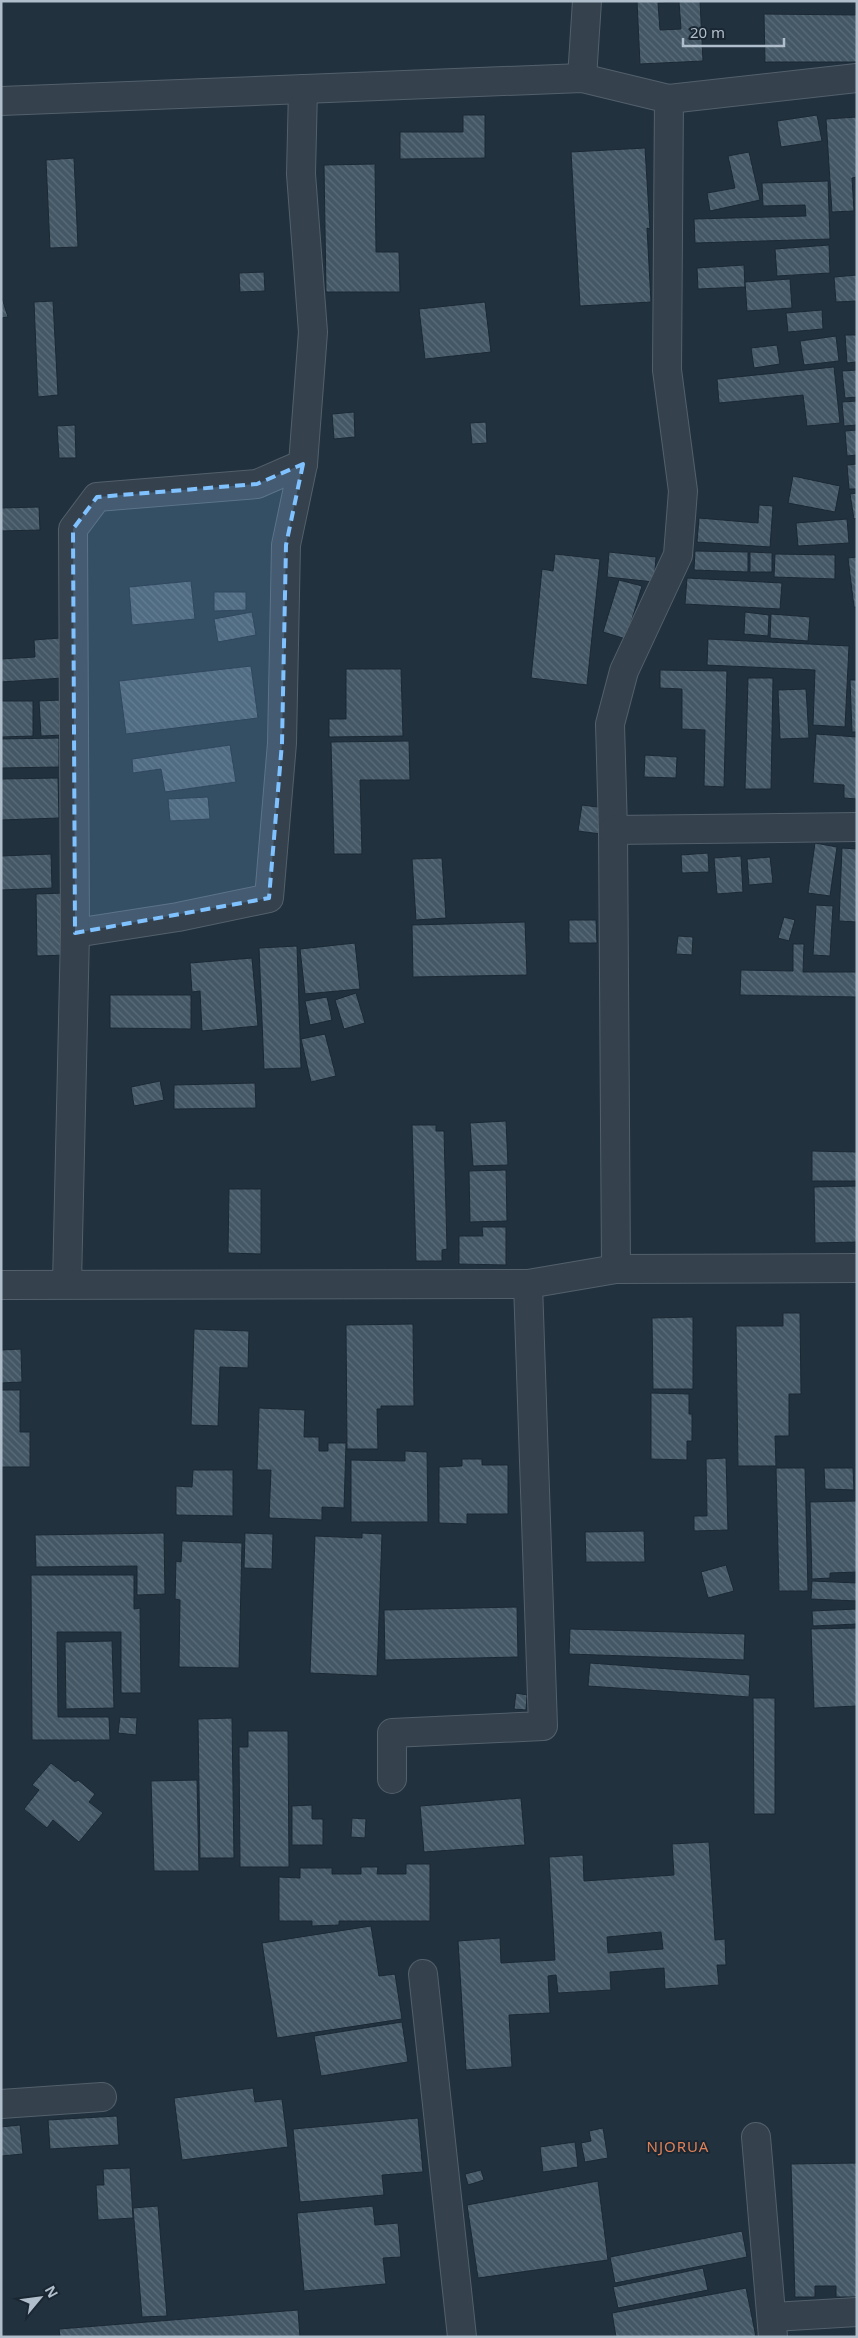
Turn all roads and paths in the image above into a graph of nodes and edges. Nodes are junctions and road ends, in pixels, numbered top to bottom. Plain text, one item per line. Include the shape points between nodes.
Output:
1 (587, 1) edge
2 (582, 78) junction
3 (857, 78) edge
4 (303, 89) junction
5 (669, 99) junction
6 (1, 101) edge
7 (303, 464) junction
8 (857, 828) edge
9 (613, 830) junction
10 (75, 933) junction
11 (616, 1268) junction
12 (857, 1268) edge
13 (67, 1284) junction
14 (528, 1284) junction
15 (1, 1285) edge
16 (392, 1779) dead end
17 (423, 1974) dead end
18 (102, 2098) dead end
19 (1, 2104) edge
20 (756, 2137) dead end
21 (857, 2312) edge
22 (773, 2327) edge
23 (462, 2337) edge

1 - 2 street
2 - 4 street
2 - 5 street
3 - 5 street
4 - 6 street
4 - 7 street via 301,174 312,332
5 - 9 street via 668,370 683,500 678,555 624,671 610,724
7 - 10 street via 286,545 282,744 269,898 178,917
7 - 10 street via 258,484 97,497 73,529
8 - 9 street
9 - 11 street
10 - 13 street
11 - 12 street
11 - 14 street
13 - 14 street
13 - 15 street
14 - 16 street via 543,1726 392,1733
17 - 23 street
18 - 19 street
20 - 22 street
21 - 22 street

